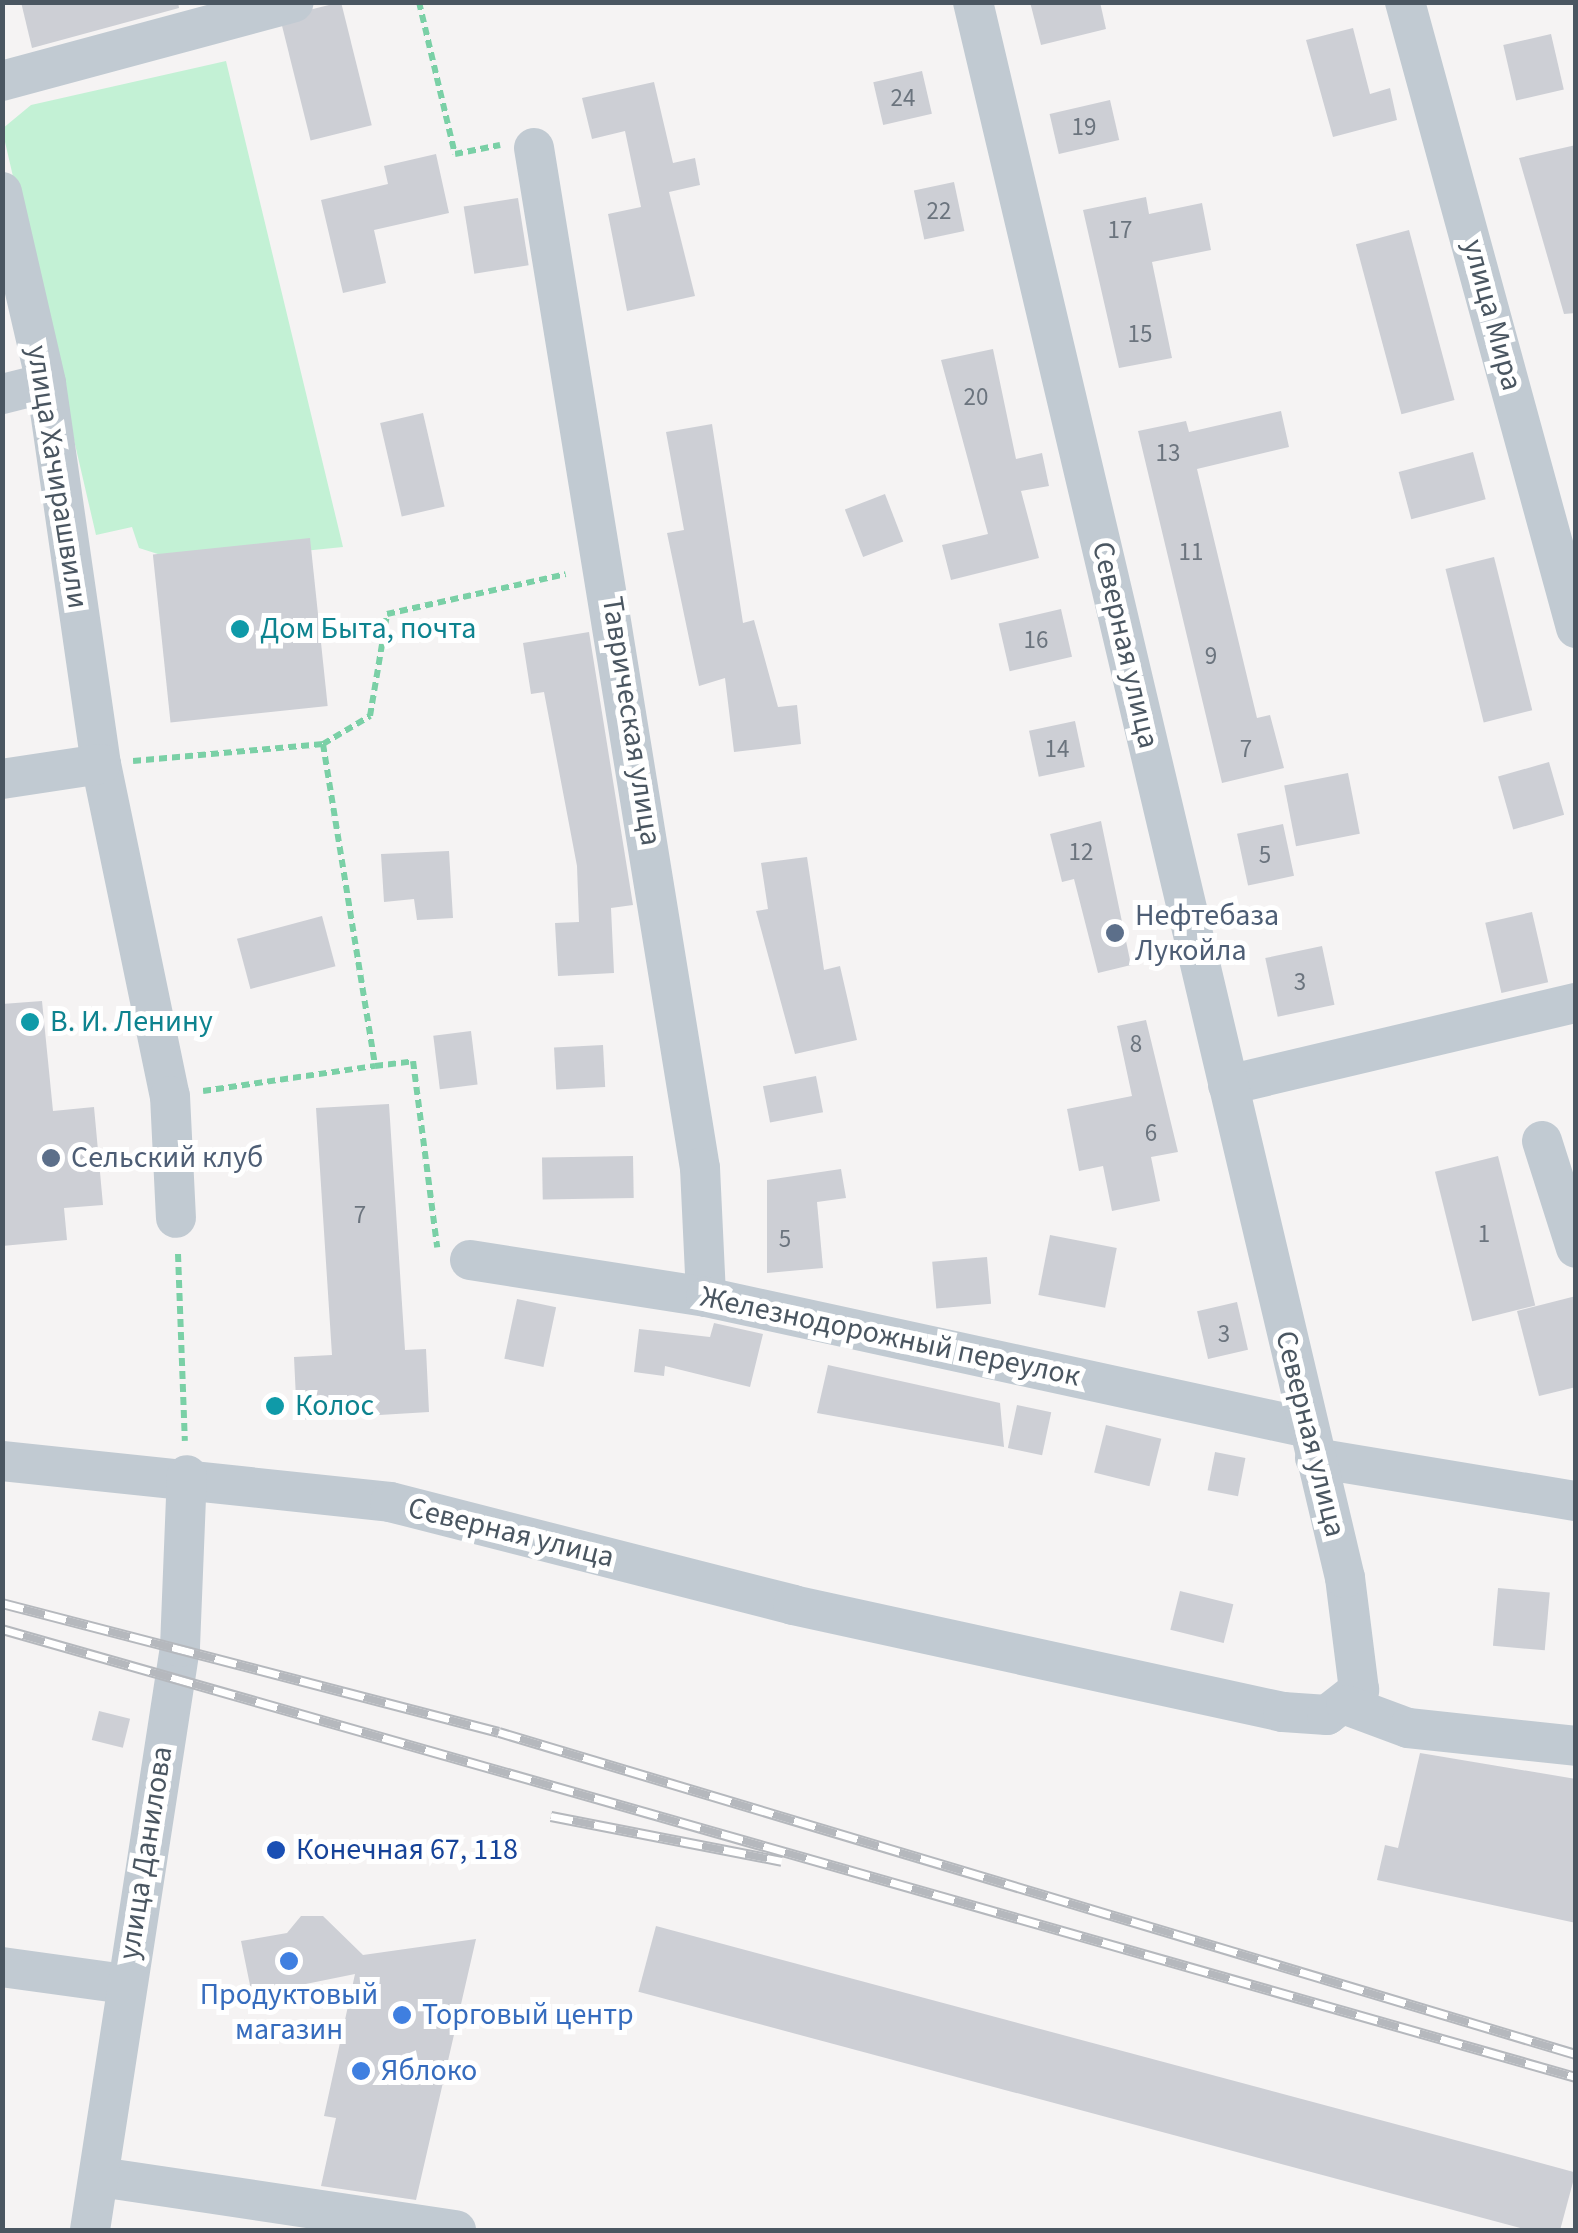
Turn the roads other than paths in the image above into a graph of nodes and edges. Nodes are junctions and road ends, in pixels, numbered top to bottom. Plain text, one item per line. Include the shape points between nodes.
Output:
1 (294, 2) edge
2 (973, 2) edge
3 (1406, 2) edge
4 (2, 81) edge
5 (534, 148) road end
6 (2, 192) edge
7 (46, 383) junction
8 (2, 394) edge
9 (1576, 628) edge
10 (100, 764) junction
11 (2, 779) edge
12 (1576, 1003) edge
13 (1228, 1085) junction
14 (1542, 1141) dead end
15 (176, 1218) road end
16 (1576, 1248) edge
17 (470, 1260) road end
18 (706, 1297) junction
19 (1312, 1443) junction
20 (2, 1460) edge
21 (187, 1475) junction
22 (1576, 1500) edge
23 (1346, 1706) junction
24 (1576, 1746) edge
25 (2, 1967) edge
26 (125, 1984) junction
27 (100, 2176) junction
28 (90, 2230) edge
29 (456, 2230) edge

1 - 4 street
2 - 13 street, Северная улица
3 - 9 street, улица Мира
5 - 18 street, Таврическая улица via 607,565 700,1168
6 - 7 street, улица Хачирашвили
7 - 8 street
7 - 10 street, улица Хачирашвили
10 - 11 street
10 - 15 street, улица Хачирашвили via 170,1096
12 - 13 street
13 - 19 street, Северная улица
14 - 16 street
17 - 18 street, Железнодорожный переулок
18 - 19 street, Железнодорожный переулок
19 - 22 street, Железнодорожный переулок
19 - 23 street, Северная улица via 1362,1668
20 - 21 street, Северная улица
21 - 23 street, Северная улица via 390,1502 793,1606 1282,1712 1326,1715
21 - 26 street, улица Данилова via 180,1647
23 - 24 street via 1408,1728
25 - 26 street
26 - 27 street, улица Данилова
27 - 28 street, улица Данилова
27 - 29 street

